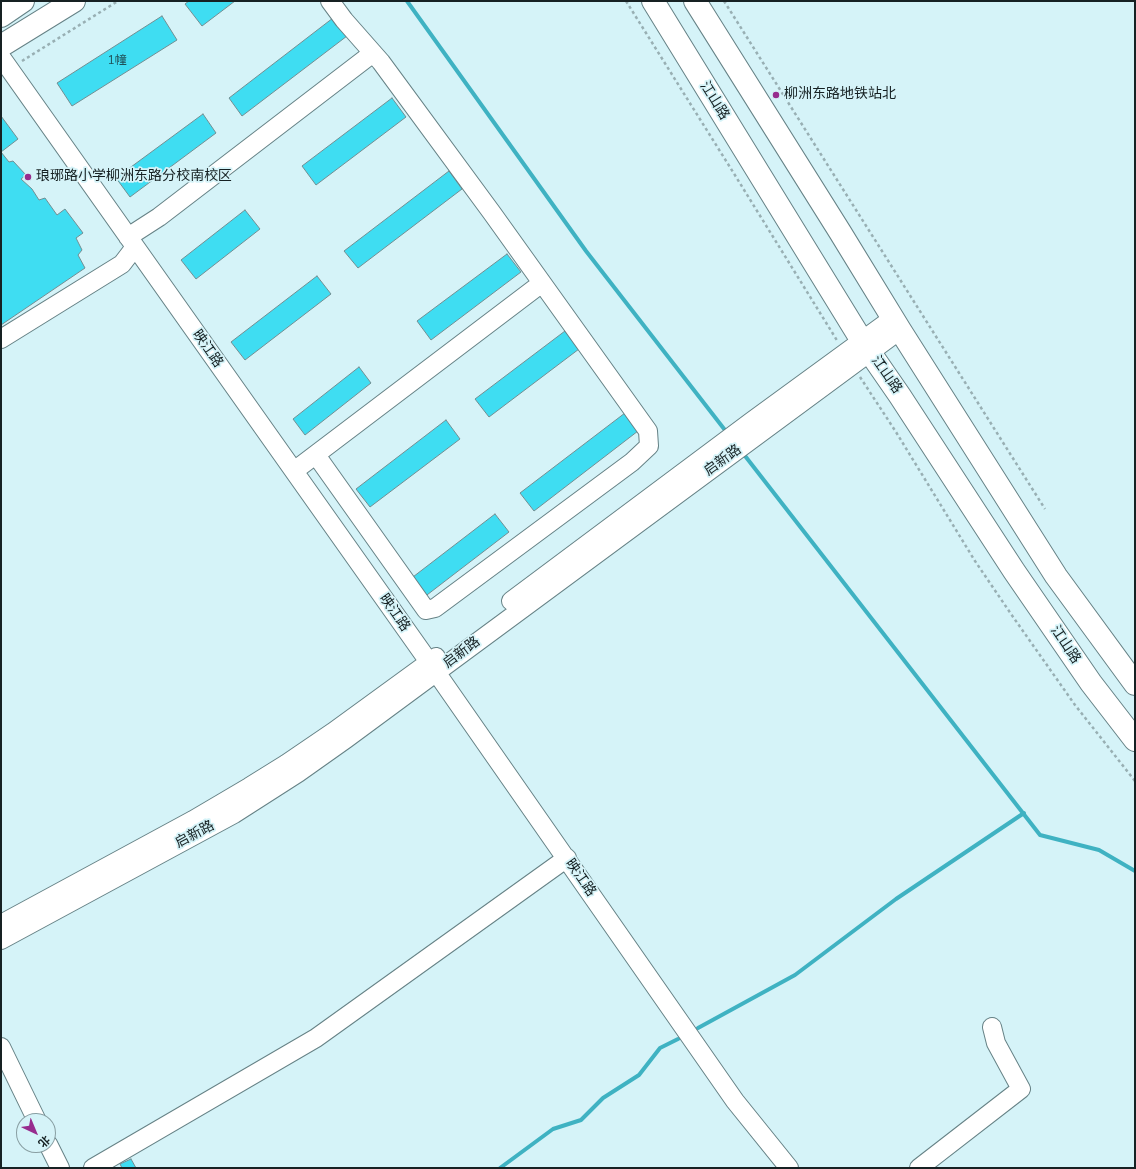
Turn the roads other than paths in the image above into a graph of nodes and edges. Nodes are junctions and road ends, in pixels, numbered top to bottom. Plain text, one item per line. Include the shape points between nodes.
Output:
1 (23, 1) edge
2 (74, 1) edge
3 (330, 1) edge
4 (653, 1) edge
5 (695, 1) edge
6 (1, 16) edge
7 (1, 46) edge
8 (373, 53) junction
9 (5, 63) edge
10 (132, 242) junction
11 (542, 283) junction
12 (896, 324) junction
13 (1, 339) edge
14 (866, 346) junction
15 (316, 455) junction
16 (294, 472) junction
17 (433, 667) junction
18 (1135, 684) edge
19 (1135, 740) edge
20 (567, 858) junction
21 (1, 924) edge
22 (1, 940) edge
23 (992, 1026) dead end
24 (1, 1047) edge
25 (33, 1113) edge
26 (52, 1153) edge
27 (60, 1168) edge
28 (94, 1168) edge
29 (789, 1168) edge
30 (919, 1168) edge

1 - 6 main road
2 - 7 main road
3 - 8 street
4 - 14 main road, 江山路
5 - 12 main road
8 - 10 street via 159,217
8 - 11 street
9 - 10 street, 映江路
10 - 13 street via 122,264
10 - 16 street, 映江路
11 - 15 street
11 - 15 street via 648,431 649,446 632,462 435,608 426,610
12 - 14 street, 启新路
12 - 18 main road via 1056,576
14 - 17 street, 启新路
14 - 19 main road, 江山路 via 1014,572
15 - 16 street
16 - 17 street, 映江路
17 - 20 street, 映江路
17 - 21 street, 启新路 via 286,764 193,820
17 - 22 street, 启新路 via 346,739 268,793
20 - 28 street via 316,1038
20 - 29 street, 映江路 via 736,1101
23 - 30 street via 996,1043 1021,1089
24 - 25 street
26 - 27 street

